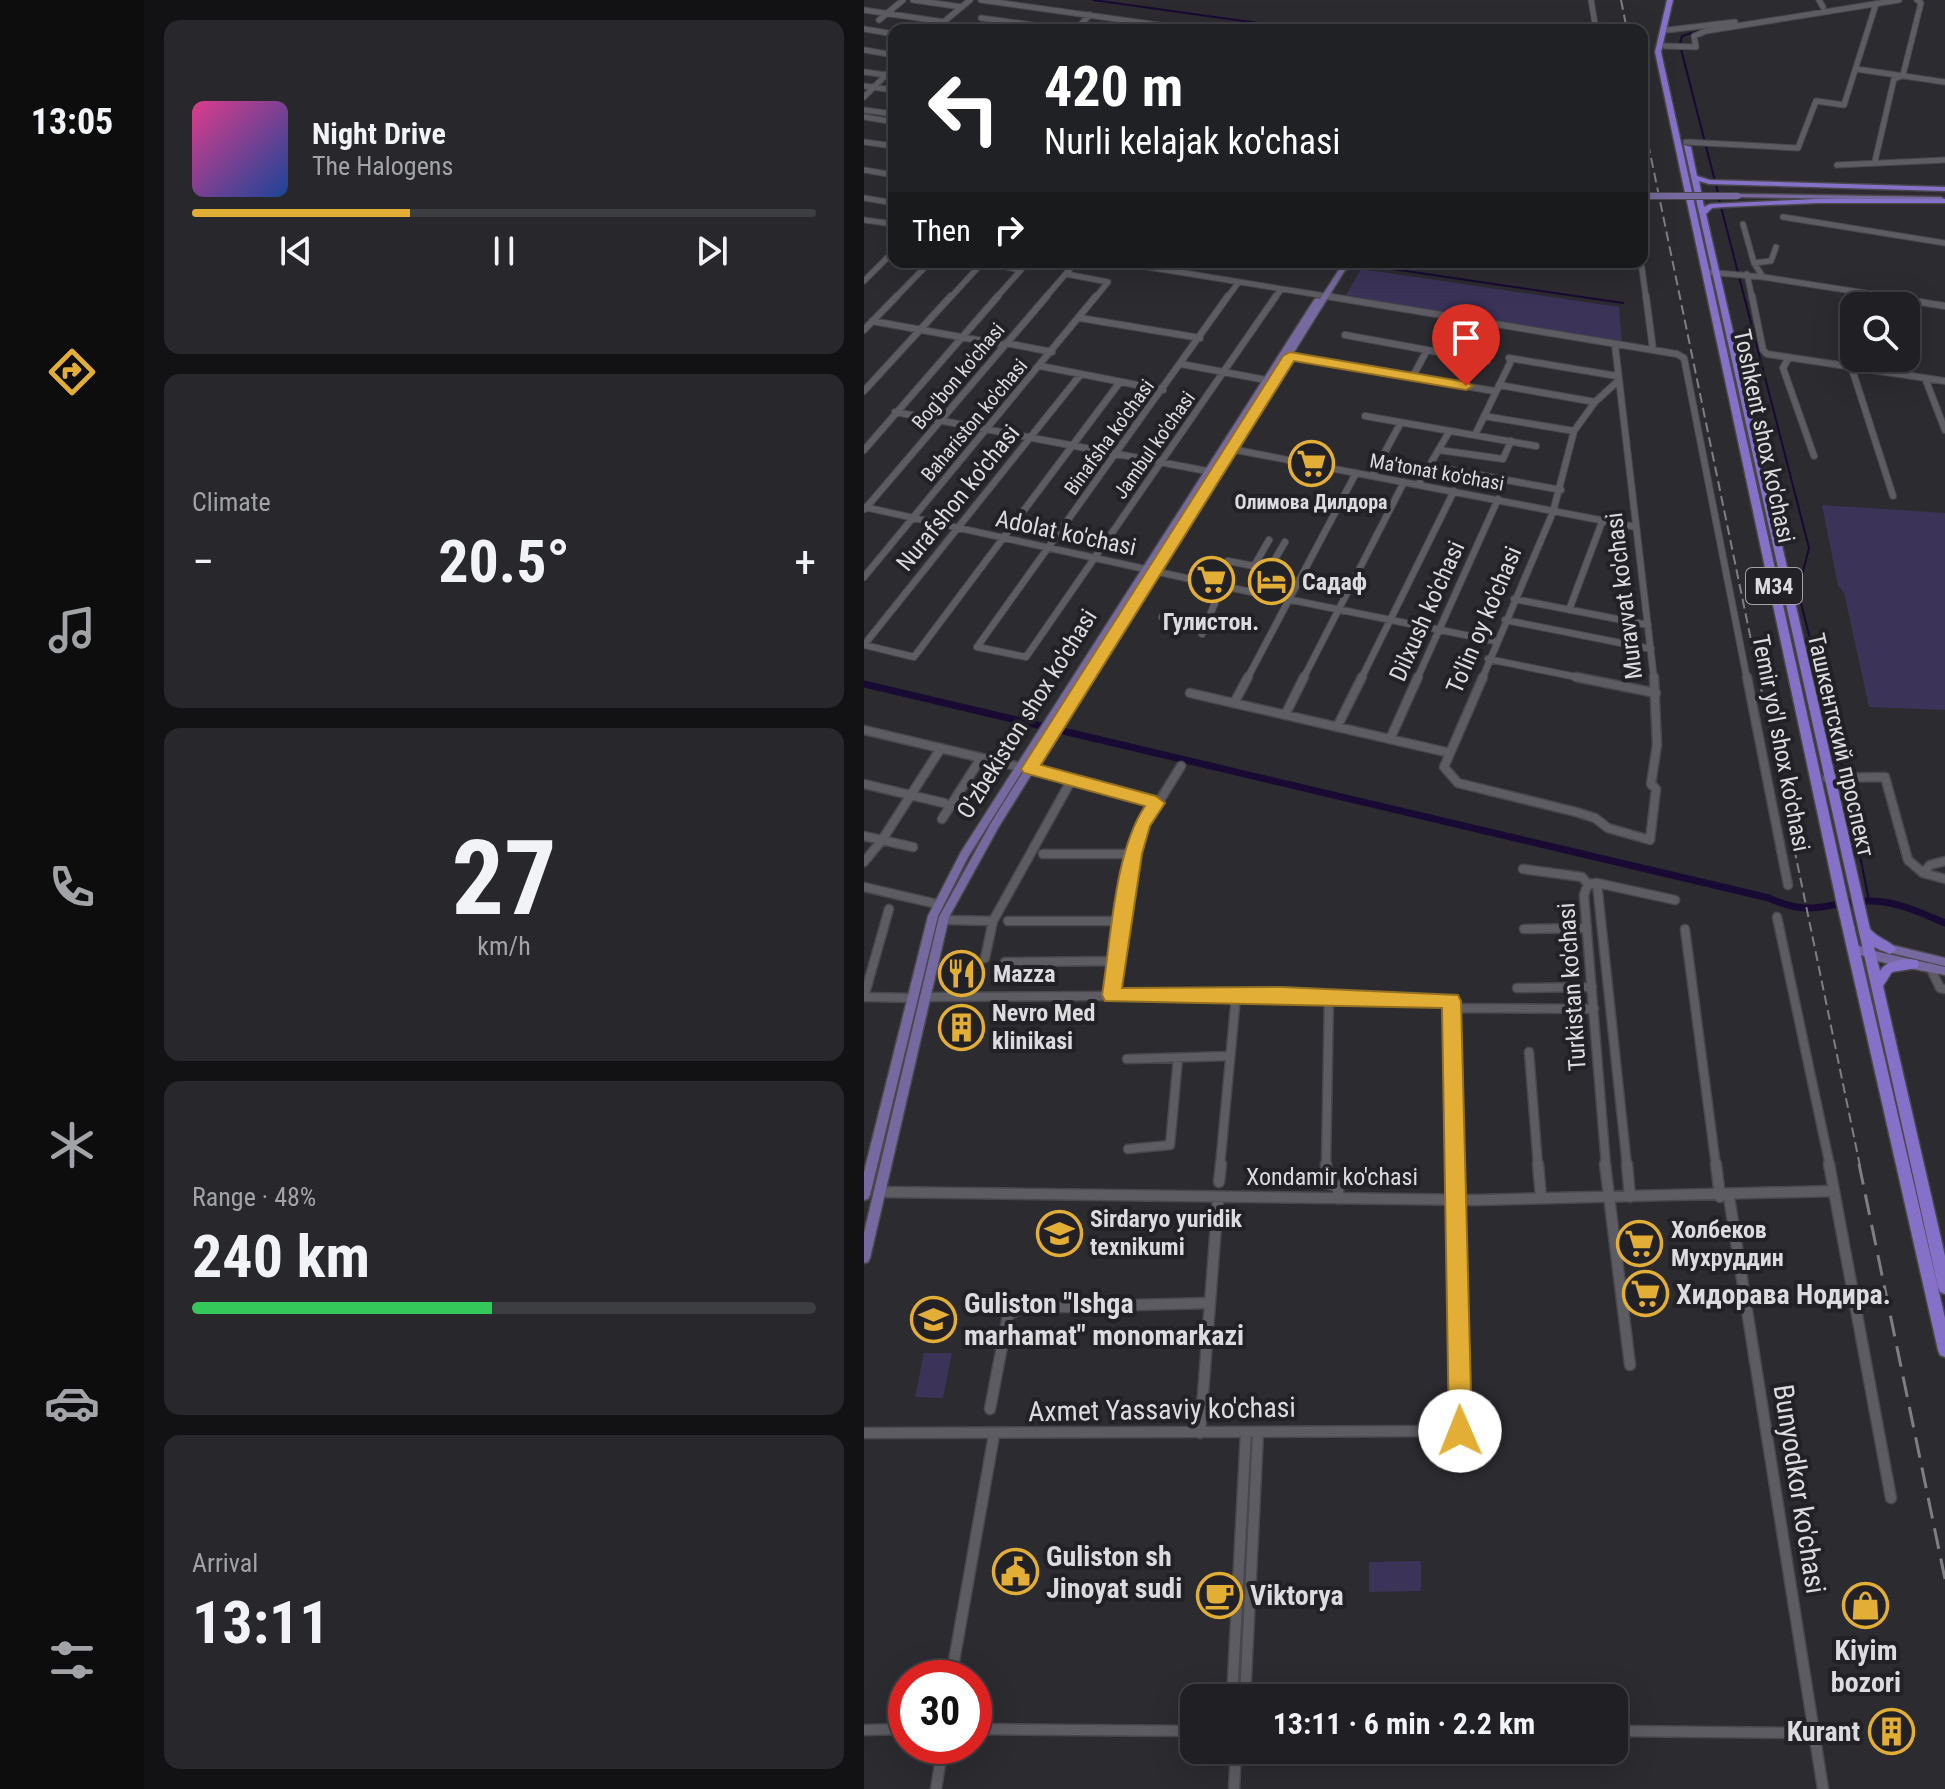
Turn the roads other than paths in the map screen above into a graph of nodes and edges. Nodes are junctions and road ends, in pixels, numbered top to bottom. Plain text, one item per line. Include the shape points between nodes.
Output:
1 (903, 0) edge
2 (913, 0) edge
3 (970, 0) edge
4 (981, 0) edge
5 (1591, 0) edge
6 (1670, 0) edge
7 (1676, 0) edge
8 (1819, 0) edge
9 (1865, 0) edge
10 (1899, 0) edge
11 (1917, 0) edge
12 (1876, 4) junction
13 (962, 7) junction
14 (1823, 7) junction
15 (864, 10) edge
16 (887, 13) junction
17 (1090, 15) junction
18 (981, 18) dead end
19 (879, 20) dead end
20 (944, 22) junction
21 (942, 24) edge
22 (1026, 24) edge
23 (1079, 24) edge
24 (1152, 24) edge
25 (1595, 24) edge
26 (864, 29) edge
27 (1668, 30) junction
28 (888, 33) edge
29 (1665, 46) junction
30 (864, 50) edge
31 (888, 54) edge
32 (1856, 69) junction
33 (864, 72) edge
34 (888, 72) edge
35 (885, 75) junction
36 (888, 75) edge
37 (1900, 76) junction
38 (1945, 82) edge
39 (864, 86) edge
40 (873, 87) junction
41 (888, 89) edge
42 (864, 97) edge
43 (864, 110) edge
44 (888, 113) edge
45 (864, 117) edge
46 (888, 121) edge
47 (864, 142) edge
48 (1686, 142) junction
49 (888, 145) edge
50 (1945, 160) edge
51 (1875, 161) junction
52 (1837, 165) dead end
53 (1689, 169) junction
54 (864, 170) edge
55 (888, 174) edge
56 (1648, 195) edge
57 (1943, 195) edge
58 (864, 198) edge
59 (888, 202) edge
60 (1702, 213) junction
61 (1783, 217) dead end
62 (864, 220) edge
63 (888, 223) edge
64 (1743, 224) dead end
65 (1945, 243) edge
66 (1776, 247) dead end
67 (888, 257) edge
68 (1754, 263) junction
69 (924, 268) edge
70 (977, 268) edge
71 (1012, 268) edge
72 (1071, 268) edge
73 (1152, 268) edge
74 (1341, 268) edge
75 (1642, 268) edge
76 (1711, 272) junction
77 (1066, 274) junction
78 (1745, 274) junction
79 (1763, 277) junction
80 (864, 281) edge
81 (1238, 283) junction
82 (1280, 291) junction
83 (1323, 298) junction
84 (1945, 306) edge
85 (1080, 318) junction
86 (872, 321) junction
87 (920, 329) junction
88 (864, 330) edge
89 (1345, 335) dead end
90 (961, 336) junction
91 (1200, 338) junction
92 (1005, 344) junction
93 (1615, 345) junction
94 (1427, 350) junction
95 (1653, 350) junction
96 (1052, 352) junction
97 (1290, 356) junction
98 (1788, 359) junction
99 (1487, 361) dead end
100 (1181, 364) junction
101 (1040, 366) junction
102 (1840, 367) edge
103 (1224, 372) junction
104 (1853, 372) edge
105 (1876, 372) edge
106 (1081, 374) junction
107 (1413, 376) junction
108 (1925, 378) junction
109 (1617, 379) junction
110 (1266, 380) junction
111 (1945, 381) edge
112 (1120, 382) junction
113 (1496, 388) junction
114 (1163, 390) junction
115 (864, 391) edge
116 (1595, 402) junction
117 (895, 412) junction
118 (1365, 416) dead end
119 (1484, 416) junction
120 (941, 421) junction
121 (1400, 424) junction
122 (987, 430) junction
123 (1945, 430) edge
124 (1574, 431) junction
125 (1449, 432) junction
126 (1475, 435) junction
127 (1029, 438) junction
128 (1511, 441) junction
129 (1072, 446) junction
130 (1536, 446) dead end
131 (1231, 449) junction
132 (864, 450) edge
133 (1439, 450) junction
134 (1116, 454) junction
135 (1814, 456) dead end
136 (1161, 463) junction
137 (1430, 466) junction
138 (1207, 471) junction
139 (1356, 473) junction
140 (1372, 476) junction
141 (1404, 482) junction
142 (1418, 485) junction
143 (1561, 490) junction
144 (1454, 491) junction
145 (1893, 496) dead end
146 (1498, 499) junction
147 (865, 508) edge
148 (1553, 512) junction
149 (913, 518) junction
150 (1602, 522) junction
151 (1636, 527) junction
152 (958, 528) junction
153 (1003, 538) junction
154 (1269, 540) dead end
155 (1285, 542) dead end
156 (1049, 547) junction
157 (1095, 558) junction
158 (1228, 561) dead end
159 (1254, 566) junction
160 (1269, 569) junction
161 (1150, 570) junction
162 (864, 577) edge
163 (1222, 586) junction
164 (1256, 592) junction
165 (1290, 599) junction
166 (1514, 599) junction
167 (1339, 610) junction
168 (1569, 610) junction
169 (1162, 617) dead end
170 (1390, 620) junction
171 (1505, 620) junction
172 (1648, 625) junction
173 (1441, 630) junction
174 (1495, 641) junction
175 (864, 645) edge
176 (1651, 649) junction
177 (1026, 657) joint
178 (1488, 659) junction
179 (1190, 693) dead end
180 (1656, 693) junction
181 (1234, 703) junction
182 (1285, 715) junction
183 (1337, 727) junction
184 (864, 730) edge
185 (1390, 739) junction
186 (941, 748) junction
187 (1450, 753) junction
188 (981, 758) junction
189 (1181, 766) dead end
190 (1444, 767) joint
191 (1025, 768) junction
192 (1827, 778) junction
193 (1072, 779) junction
194 (864, 784) edge
195 (910, 795) junction
196 (944, 803) dead end
197 (1156, 803) junction
198 (942, 819) dead end
199 (864, 836) edge
200 (882, 840) junction
201 (913, 847) dead end
202 (1043, 854) dead end
203 (1133, 854) junction
204 (1945, 861) edge
205 (864, 862) edge
206 (1523, 869) dead end
207 (1923, 873) junction
208 (1945, 879) edge
209 (1592, 883) junction
210 (1788, 885) dead end
211 (864, 887) edge
212 (1675, 900) dead end
213 (937, 904) junction
214 (1850, 904) junction
215 (889, 909) dead end
216 (1777, 917) dead end
217 (944, 920) junction
218 (993, 921) junction
219 (1008, 921) dead end
220 (1123, 921) junction
221 (1861, 926) junction
222 (1587, 928) junction
223 (1524, 929) dead end
224 (1685, 929) dead end
225 (1862, 949) junction
226 (1890, 949) junction
227 (985, 958) dead end
228 (1117, 961) junction
229 (1005, 962) dead end
230 (1945, 962) edge
231 (1913, 964) junction
232 (1930, 967) junction
233 (1945, 971) edge
234 (1592, 987) junction
235 (1517, 988) dead end
236 (1870, 988) junction
237 (1945, 989) edge
238 (1112, 995) junction
239 (1236, 996) junction
240 (1329, 996) junction
241 (864, 997) edge
242 (920, 997) junction
243 (1451, 1004) junction
244 (1594, 1009) junction
245 (1529, 1052) dead end
246 (1230, 1056) junction
247 (1178, 1058) junction
248 (1127, 1059) dead end
249 (1128, 1149) dead end
250 (1219, 1182) dead end
251 (865, 1189) edge
252 (1833, 1191) junction
253 (879, 1192) junction
254 (1608, 1197) junction
255 (1630, 1197) junction
256 (1725, 1197) junction
257 (1456, 1198) junction
258 (1541, 1198) junction
259 (1218, 1199) junction
260 (1338, 1199) junction
261 (864, 1258) edge
262 (1945, 1287) edge
263 (1209, 1303) junction
264 (1945, 1350) edge
265 (1630, 1365) dead end
266 (990, 1409) dead end
267 (1252, 1432) junction
268 (864, 1433) edge
269 (1200, 1433) junction
270 (994, 1435) junction
271 (1891, 1498) dead end
272 (954, 1660) edge
273 (1233, 1684) edge
274 (1245, 1684) edge
275 (888, 1729) edge
276 (992, 1729) edge
277 (864, 1730) edge
278 (1180, 1731) edge
279 (1628, 1731) edge
280 (1815, 1733) junction
281 (940, 1764) edge
282 (1235, 1764) edge
283 (936, 1789) edge
284 (1234, 1789) edge
285 (1823, 1789) edge

1 - 16 street
2 - 13 street
3 - 13 street
4 - 17 street
5 - 25 street
6 - 53 highway, M34 via 1658,52
7 - 27 highway, M34
8 - 14 street
9 - 14 street
10 - 12 street
11 - 37 street via 1921,3
12 - 29 street via 1706,31 1694,36 1696,47
12 - 32 street
13 - 20 street
14 - 27 street
15 - 16 street
16 - 19 street
16 - 20 street
17 - 23 street
17 - 24 street
18 - 22 street
20 - 21 street
26 - 28 street
27 - 29 highway, M34
29 - 48 highway, M34
30 - 31 street
32 - 37 street
32 - 48 street via 1844,105 1816,101 1798,148
33 - 35 street
34 - 35 street
35 - 36 street
35 - 40 street
37 - 38 street
37 - 51 street via 1894,79
39 - 40 street
40 - 41 street
40 - 42 street
43 - 44 street
45 - 46 street
47 - 49 street
48 - 53 highway, M34
50 - 51 street
51 - 52 street
53 - 57 highway via 1709,182
53 - 60 highway, Toshkent shox ko'chasi / M34
53 - 76 highway, Toshkent shox ko'chasi / M34
54 - 55 street
56 - 57 main road, bridge
57 - 60 highway via 1720,205
58 - 59 street
60 - 76 highway, Toshkent shox ko'chasi / M34
61 - 65 street
62 - 63 street
64 - 68 street
66 - 68 street via 1773,259
67 - 80 street
68 - 79 street
69 - 86 street
70 - 87 street
71 - 90 street via 1021,270
72 - 77 street, Bog'bon ko'chasi
73 - 81 street
74 - 83 main road
75 - 95 street
76 - 78 street
76 - 192 highway, Ташкентский проспект / M34
76 - 214 highway, Toshkent shox ko'chasi / M34
77 - 85 street, Bahariston ko'chasi via 1108,282
77 - 92 street, Bog'bon ko'chasi
78 - 79 street
78 - 98 street via 1763,350
79 - 84 street
81 - 82 street
81 - 91 street, Binafsha ko'chasi
82 - 83 street
82 - 103 street, Jambul ko'chasi
83 - 93 street
83 - 97 main road, O'zbekiston shox ko'chasi
83 - 110 main road, O'zbekiston shox ko'chasi
85 - 91 street
85 - 96 street, Bahariston ko'chasi
86 - 87 street
86 - 88 street
87 - 90 street
87 - 115 street
89 - 94 street
90 - 92 street
90 - 117 street
91 - 100 street, Binafsha ko'chasi
92 - 96 street
92 - 120 street, Bog'bon ko'chasi
93 - 95 street
93 - 109 street, Muravvat ko'chasi
94 - 99 street
94 - 107 street
95 - 210 street, Temir yo'l shox ko'chasi via 1684,358
96 - 101 street, Bahariston ko'chasi
97 - 107 street
97 - 131 main road, O'zbekiston shox ko'chasi
98 - 102 street
98 - 135 street via 1783,368
100 - 103 street
100 - 114 street, Binafsha ko'chasi
101 - 106 street
101 - 122 street, Bahariston ko'chasi
103 - 110 street
103 - 136 street, Jambul ko'chasi
104 - 145 street
105 - 108 street
106 - 112 street
106 - 127 street, Nurafshon ko'chasi
107 - 113 street
108 - 111 street
108 - 123 street
109 - 113 street via 1510,360
109 - 116 street
109 - 151 street, Muravvat ko'chasi
110 - 138 main road, O'zbekiston shox ko'chasi
112 - 114 street
112 - 129 street
113 - 116 street
113 - 119 street
114 - 134 street, Binafsha ko'chasi
116 - 124 street
117 - 120 street
117 - 132 street
118 - 121 street
119 - 124 street
119 - 126 street
120 - 122 street
120 - 147 street, Bog'bon ko'chasi
121 - 125 street
121 - 140 street
122 - 127 street
122 - 149 street, Bahariston ko'chasi
124 - 143 street, To'lin oy ko'chasi
125 - 126 street
125 - 133 street
126 - 128 street
127 - 129 street
127 - 152 street, Nurafshon ko'chasi
128 - 130 street
128 - 133 street via 1503,459
129 - 134 street
129 - 153 street
131 - 139 street, Ma'tonat ko'chasi
131 - 161 main road, O'zbekiston shox ko'chasi
133 - 137 street
134 - 136 street
134 - 156 street, Binafsha ko'chasi
136 - 138 street
136 - 157 street, Jambul ko'chasi
137 - 142 street
137 - 143 street
138 - 161 main road, O'zbekiston shox ko'chasi
139 - 140 street, Ma'tonat ko'chasi
139 - 165 street
140 - 141 street, Ma'tonat ko'chasi
141 - 142 street, Ma'tonat ko'chasi
141 - 167 street
142 - 144 street, Ma'tonat ko'chasi
143 - 148 street, To'lin oy ko'chasi
144 - 146 street, Ma'tonat ko'chasi
144 - 170 street
146 - 148 street, Ma'tonat ko'chasi
146 - 173 street, Dilxush ko'chasi
147 - 149 street, Adolat ko'chasi
148 - 150 street, Ma'tonat ko'chasi
148 - 166 street, To'lin oy ko'chasi
149 - 152 street, Adolat ko'chasi
149 - 162 street, Bahariston ko'chasi
150 - 151 street, Ma'tonat ko'chasi
150 - 168 street
151 - 172 street, Muravvat ko'chasi
152 - 153 street, Adolat ko'chasi
152 - 175 street, Nurafshon ko'chasi
153 - 156 street, Adolat ko'chasi
153 - 175 street via 914,657
154 - 159 street
155 - 160 street
156 - 157 street, Adolat ko'chasi
156 - 177 street, Binafsha ko'chasi via 977,647
157 - 161 street, Adolat ko'chasi
157 - 177 street, Jambul ko'chasi
158 - 159 street
159 - 160 street
160 - 164 street
161 - 163 street, Adolat ko'chasi
161 - 191 main road, O'zbekiston shox ko'chasi
163 - 164 street, Adolat ko'chasi
163 - 169 street via 1204,630
164 - 165 street, Adolat ko'chasi
165 - 167 street, Adolat ko'chasi
165 - 181 street
166 - 168 street
166 - 171 street, To'lin oy ko'chasi
167 - 170 street, Adolat ko'chasi
167 - 182 street
168 - 172 street
170 - 173 street, Adolat ko'chasi
170 - 183 street
171 - 174 street, To'lin oy ko'chasi
171 - 176 street
172 - 176 street, Muravvat ko'chasi
173 - 174 street, Adolat ko'chasi
173 - 185 street, Dilxush ko'chasi
174 - 178 street, To'lin oy ko'chasi
176 - 180 street, Muravvat ko'chasi
178 - 180 street
178 - 187 street, To'lin oy ko'chasi
179 - 181 street
180 - 190 street, Muravvat ko'chasi via 1650,840 1576,812 1458,783
181 - 182 street
182 - 183 street
183 - 185 street
184 - 186 street
185 - 187 street
186 - 188 street
186 - 195 street
187 - 190 street, To'lin oy ko'chasi
188 - 191 street
188 - 198 street
189 - 197 street
191 - 193 street
191 - 213 main road, O'zbekiston shox ko'chasi
191 - 217 main road, O'zbekiston shox ko'chasi
192 - 207 street via 1885,777 1904,852
192 - 214 highway, Ташкентский проспект / M34
193 - 197 street
193 - 218 street
194 - 195 street
195 - 196 street
195 - 200 street
197 - 203 street
199 - 200 street
200 - 201 street
200 - 205 street
202 - 203 street
203 - 220 street
204 - 207 street
206 - 209 street
207 - 208 street
209 - 212 street
209 - 222 street, Turkistan ko'chasi via 1584,895
209 - 255 street, Turkistan ko'chasi
211 - 213 street
213 - 242 main road, O'zbekiston shox ko'chasi
214 - 221 highway, M34
214 - 225 highway, M34
215 - 241 street
216 - 252 street
217 - 218 street
217 - 242 main road, O'zbekiston shox ko'chasi
218 - 227 street
219 - 220 street
220 - 228 street
221 - 225 highway, M34
221 - 226 highway via 1872,940
222 - 223 street
222 - 234 street, Turkistan ko'chasi
224 - 256 street, Bunyodkor ko'chasi
225 - 226 main road
225 - 231 main road
225 - 236 highway, M34
226 - 230 main road
228 - 229 street
228 - 238 street
231 - 232 main road
231 - 236 highway via 1888,968
232 - 233 main road
232 - 237 street
234 - 235 street
234 - 244 street, Turkistan ko'chasi
236 - 262 highway, M34
236 - 264 highway, M34
238 - 239 street
238 - 242 street
239 - 240 street
239 - 246 street
240 - 243 street
240 - 260 street via 1326,1183 1338,1186
241 - 242 street
242 - 251 main road, O'zbekiston shox ko'chasi
242 - 253 main road, O'zbekiston shox ko'chasi
243 - 244 street
243 - 257 street
244 - 254 street, Turkistan ko'chasi
245 - 258 street
246 - 247 street
246 - 250 street
247 - 248 street
247 - 249 street via 1170,1145
251 - 253 main road, Xondamir ko'chasi
252 - 256 street, Xondamir ko'chasi
252 - 271 street
253 - 259 street, Xondamir ko'chasi
253 - 261 main road, O'zbekiston shox ko'chasi
254 - 255 street, Xondamir ko'chasi
254 - 258 street, Xondamir ko'chasi
254 - 265 street, Turkistan ko'chasi
255 - 256 street, Xondamir ko'chasi
256 - 280 street, Bunyodkor ko'chasi
257 - 258 street, Xondamir ko'chasi
257 - 260 street, Xondamir ko'chasi
257 - 267 street, Axmet Yassaviy ko'chasi via 1460,1431
259 - 260 street, Xondamir ko'chasi
259 - 263 street
263 - 266 street via 1022,1308 1006,1321
263 - 269 street
267 - 269 street, Axmet Yassaviy ko'chasi
267 - 273 street
267 - 274 street
268 - 270 street, Axmet Yassaviy ko'chasi
269 - 270 street, Axmet Yassaviy ko'chasi
270 - 272 street
275 - 277 street
276 - 278 street
279 - 280 street
280 - 285 street, Bunyodkor ko'chasi
281 - 283 street
282 - 284 street

